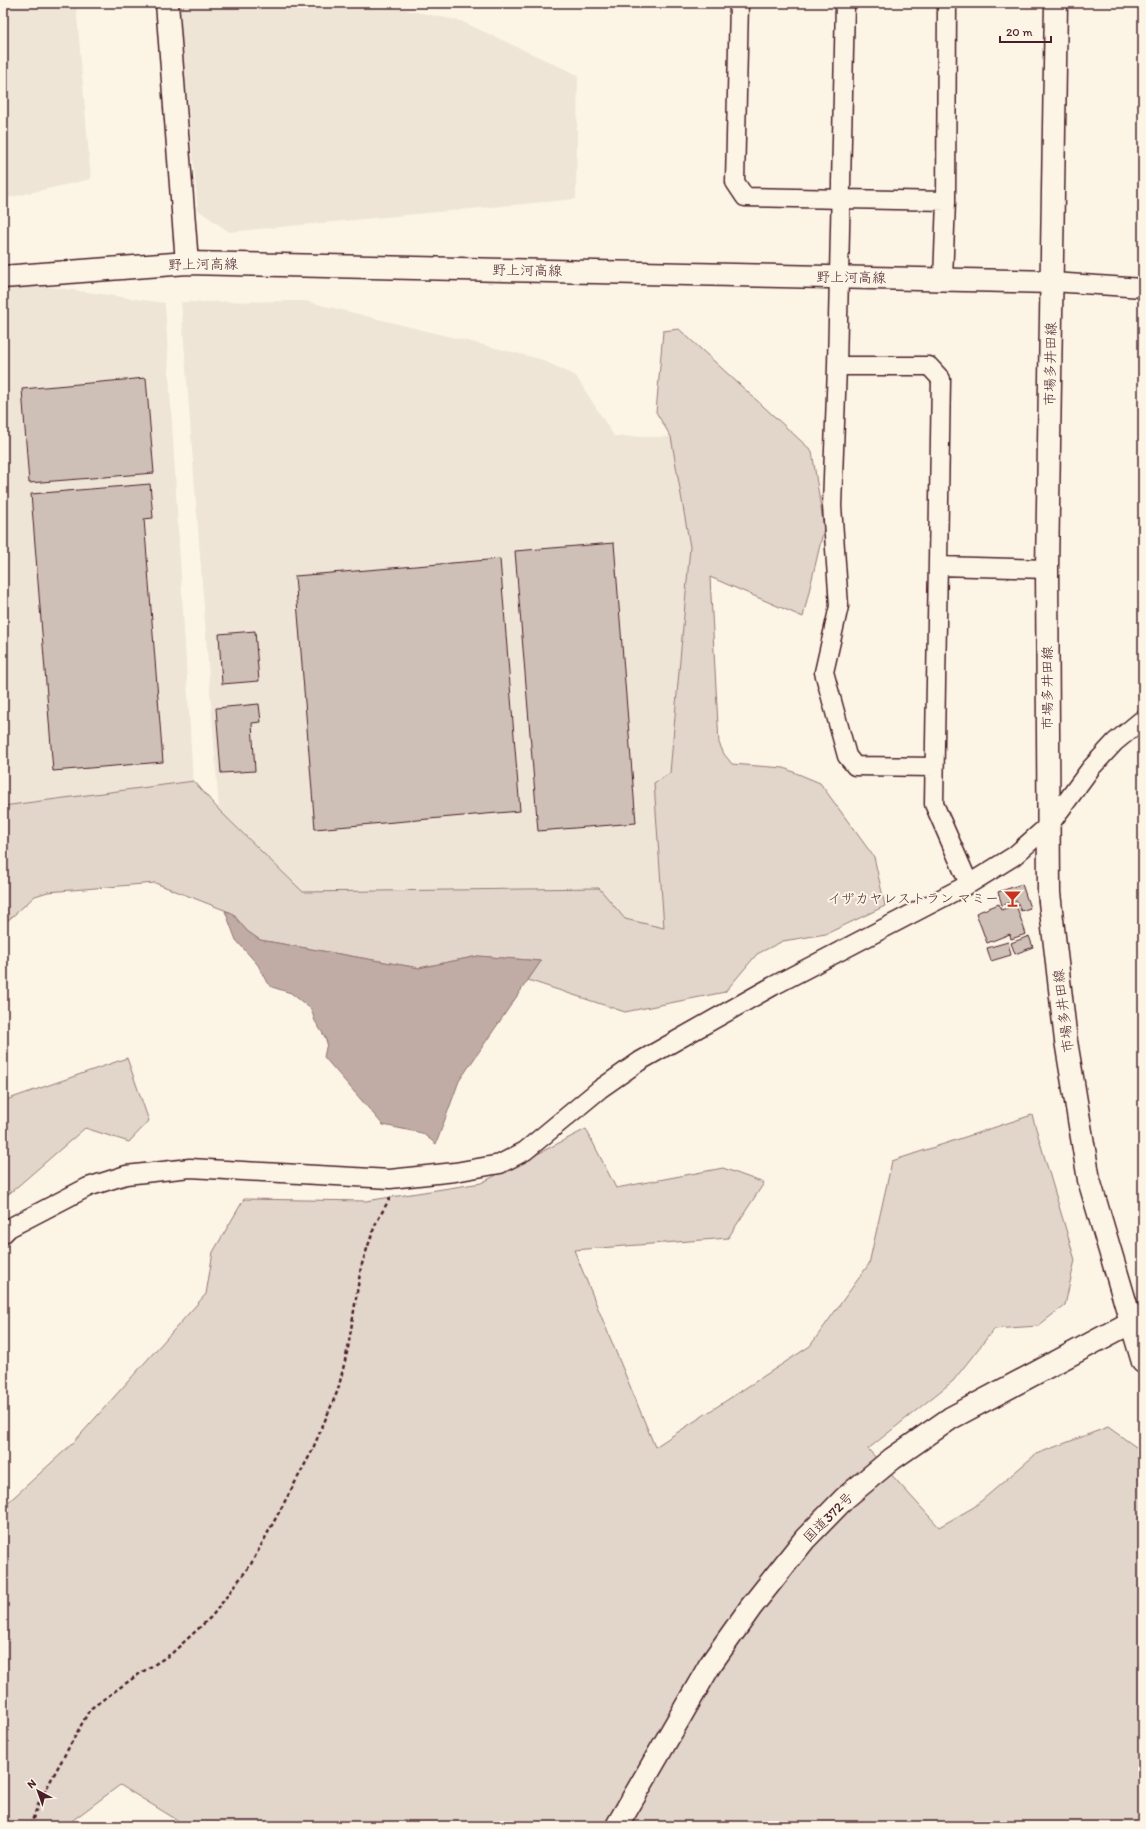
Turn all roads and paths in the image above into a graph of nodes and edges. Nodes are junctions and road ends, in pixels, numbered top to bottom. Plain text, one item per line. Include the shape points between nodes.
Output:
1 (167, 3) edge
2 (739, 3) edge
3 (845, 3) edge
4 (947, 3) edge
5 (1056, 3) edge
6 (841, 199) junction
7 (946, 201) junction
8 (187, 263) junction
9 (3, 277) edge
10 (840, 277) junction
11 (944, 279) junction
12 (1052, 282) junction
13 (1143, 288) edge
14 (838, 366) junction
15 (938, 566) junction
16 (1047, 569) junction
17 (1143, 718) edge
18 (934, 767) junction
19 (1050, 824) junction
20 (969, 884) junction
21 (400, 1178) junction
22 (3, 1234) edge
23 (1136, 1319) edge
24 (1143, 1362) edge
25 (30, 1826) edge
26 (617, 1826) edge

1 - 8 main road
2 - 6 street via 735,182 745,197
3 - 6 street
4 - 7 street
5 - 12 main road, 市場多井田線
6 - 7 street
6 - 10 street
7 - 11 street
8 - 9 main road, 野上河高線
8 - 10 main road, 野上河高線
10 - 11 main road, 野上河高線
10 - 14 street
11 - 12 main road, 野上河高線
12 - 13 street
12 - 16 main road, 市場多井田線
14 - 15 street via 929,366 941,378
14 - 18 street via 832,506 839,606 824,672 847,756 855,766
15 - 16 street
15 - 18 street
16 - 19 main road, 市場多井田線
17 - 19 street via 1115,742 1091,768
18 - 20 street via 934,804
19 - 20 street via 1014,856
19 - 23 main road, 市場多井田線 via 1049,894 1067,1049 1090,1180
20 - 21 street via 773,986 640,1061 600,1089 525,1151 506,1161 455,1172
21 - 22 street via 190,1168 126,1175 88,1187 9,1228
21 - 25 path via 375,1225 361,1267 348,1348 338,1390 311,1453 251,1564 212,1616 171,1654 90,1709 40,1800
23 - 24 main road, 市場多井田線
23 - 26 main road, 国道372号 via 951,1418 892,1459 845,1498 805,1539 710,1666

